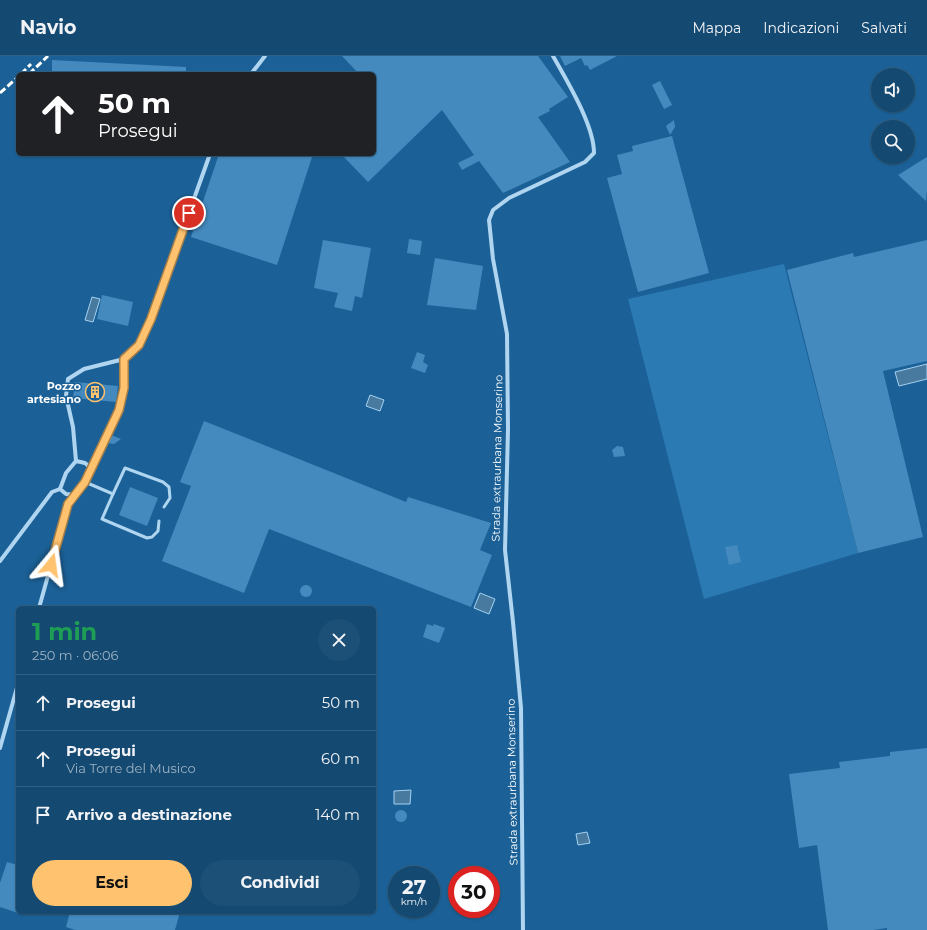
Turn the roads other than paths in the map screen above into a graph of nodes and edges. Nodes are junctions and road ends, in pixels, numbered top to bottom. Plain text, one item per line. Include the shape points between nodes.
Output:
1 (265, 56) edge
2 (554, 56) edge
3 (253, 72) edge
4 (209, 156) edge
5 (124, 359) junction
6 (76, 461) junction
7 (91, 468) junction
8 (85, 482) junction
9 (60, 489) junction
10 (74, 494) junction
11 (113, 494) junction
12 (164, 507) dead end
13 (159, 521) dead end
14 (0, 561) edge
15 (40, 606) edge
16 (16, 691) edge
17 (0, 748) edge
18 (522, 930) edge

1 - 3 street
2 - 18 street, Strada extraurbana Monserino via 578,104 594,145 594,153 585,162 509,198 493,210 489,220 493,259 507,334 508,429 504,550 521,708
4 - 5 street via 151,319 139,345
5 - 6 street via 84,369 68,379 66,396 73,427
5 - 7 street via 124,388 119,410
6 - 7 street
6 - 9 street via 66,473
7 - 8 street
8 - 10 street
8 - 11 lane
9 - 10 street via 66,494
9 - 14 street via 52,492
10 - 15 street via 68,504
11 - 12 lane via 124,468 163,482 169,487 170,498
11 - 13 lane via 102,519 147,538 158,531
16 - 17 street

